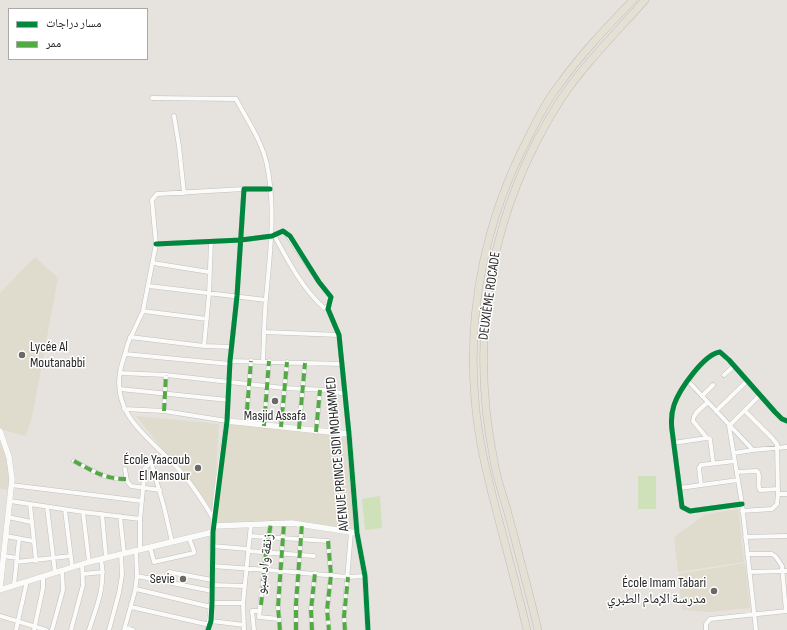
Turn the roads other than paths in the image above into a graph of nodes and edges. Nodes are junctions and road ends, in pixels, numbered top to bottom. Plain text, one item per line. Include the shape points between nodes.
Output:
1 (633, 0) edge
2 (645, 0) edge
3 (152, 98) dead end
4 (174, 116) dead end
5 (244, 189) junction
6 (270, 189) junction
7 (184, 193) junction
8 (273, 236) junction
9 (241, 240) junction
10 (211, 242) junction
11 (156, 244) junction
12 (153, 263) junction
13 (209, 272) junction
14 (148, 286) junction
15 (209, 294) junction
16 (237, 296) junction
17 (266, 300) junction
18 (329, 306) junction
19 (143, 311) junction
20 (207, 320) junction
21 (264, 332) junction
22 (339, 335) junction
23 (130, 337) junction
24 (204, 346) junction
25 (232, 347) junction
26 (125, 354) junction
27 (251, 361) junction
28 (262, 361) junction
29 (269, 361) junction
30 (230, 362) junction
31 (287, 362) junction
32 (305, 363) junction
33 (342, 364) junction
34 (734, 366) junction
35 (120, 373) junction
36 (166, 375) junction
37 (724, 375) dead end
38 (229, 381) junction
39 (688, 381) junction
40 (747, 381) junction
41 (250, 384) junction
42 (713, 385) dead end
43 (267, 386) junction
44 (284, 388) junction
45 (120, 389) junction
46 (303, 389) junction
47 (320, 390) junction
48 (165, 393) junction
49 (345, 394) junction
50 (760, 395) junction
51 (702, 396) junction
52 (228, 400) junction
53 (708, 402) junction
54 (124, 409) junction
55 (247, 410) dead end
56 (164, 411) junction
57 (716, 411) junction
58 (745, 411) junction
59 (227, 421) junction
60 (787, 421) edge
61 (264, 426) junction
62 (729, 426) junction
63 (281, 427) junction
64 (299, 429) junction
65 (0, 431) edge
66 (316, 432) junction
67 (349, 434) junction
68 (707, 438) junction
69 (673, 443) junction
70 (778, 448) junction
71 (787, 448) edge
72 (753, 450) junction
73 (734, 453) junction
74 (735, 460) junction
75 (74, 461) dead end
76 (171, 461) junction
77 (152, 462) junction
78 (713, 462) junction
79 (125, 469) dead end
80 (737, 472) junction
81 (126, 479) junction
82 (738, 480) junction
83 (11, 485) junction
84 (702, 485) junction
85 (680, 488) junction
86 (144, 489) junction
87 (160, 490) junction
88 (778, 492) junction
89 (787, 494) edge
90 (10, 501) junction
91 (142, 501) junction
92 (30, 504) junction
93 (742, 504) junction
94 (47, 507) junction
95 (65, 510) junction
96 (742, 511) junction
97 (83, 512) junction
98 (102, 514) junction
99 (120, 516) junction
100 (8, 517) junction
101 (140, 519) junction
102 (31, 522) junction
103 (214, 523) junction
104 (271, 523) junction
105 (284, 523) junction
106 (251, 524) junction
107 (302, 524) junction
108 (787, 531) edge
109 (213, 532) junction
110 (351, 532) junction
111 (357, 533) junction
112 (6, 536) junction
113 (250, 536) junction
114 (268, 537) junction
115 (745, 537) junction
116 (189, 538) junction
117 (283, 538) junction
118 (786, 538) edge
119 (19, 539) junction
120 (301, 539) junction
121 (34, 541) junction
122 (172, 542) junction
123 (212, 546) junction
124 (150, 547) junction
125 (138, 550) junction
126 (248, 550) junction
127 (266, 552) junction
128 (123, 554) junction
129 (281, 554) junction
130 (747, 554) junction
131 (300, 555) junction
132 (4, 556) junction
133 (71, 556) junction
134 (314, 556) dead end
135 (53, 558) junction
136 (104, 558) junction
137 (16, 560) junction
138 (36, 561) junction
139 (88, 562) junction
140 (82, 564) junction
141 (72, 566) junction
142 (212, 566) junction
143 (246, 568) junction
144 (264, 570) junction
145 (59, 571) junction
146 (281, 571) junction
147 (782, 571) junction
148 (787, 571) edge
149 (103, 572) junction
150 (169, 572) dead end
151 (299, 572) junction
152 (749, 572) junction
153 (83, 574) junction
154 (315, 574) junction
155 (331, 575) junction
156 (43, 576) junction
157 (137, 576) junction
158 (365, 576) junction
159 (348, 577) junction
160 (27, 581) junction
161 (14, 585) junction
162 (212, 585) junction
163 (245, 586) junction
164 (0, 589) edge
165 (136, 589) junction
166 (243, 603) junction
167 (212, 605) junction
168 (131, 607) junction
169 (260, 611) junction
170 (786, 611) edge
171 (754, 614) junction
172 (0, 616) edge
173 (279, 619) junction
174 (18, 622) junction
175 (210, 625) edge
176 (244, 625) junction
177 (34, 628) edge
178 (124, 629) edge
179 (16, 630) edge
180 (46, 630) edge
181 (52, 630) edge
182 (71, 630) edge
183 (89, 630) edge
184 (109, 630) edge
185 (133, 630) edge
186 (244, 630) edge
187 (254, 630) edge
188 (280, 630) edge
189 (296, 630) edge
190 (312, 630) edge
191 (329, 630) edge
192 (345, 630) edge
193 (368, 630) edge
194 (527, 630) edge
195 (538, 630) edge
196 (706, 630) edge
197 (755, 630) edge

1 - 194 highway, DEUXIÈME ROCADE via 579,58 540,114 518,156 502,196 490,230 481,271 473,347 474,400 490,485
2 - 195 highway, DEUXIÈME ROCADE via 579,75 561,99 544,129 509,205 491,272 483,335 487,419 494,462
3 - 6 street via 236,99 262,151 267,165
4 - 7 street
5 - 6 street
5 - 7 street
5 - 9 street
6 - 8 street
7 - 11 street via 157,194 152,200
8 - 9 street
8 - 17 street
8 - 18 street via 301,282 324,308
8 - 18 street, AVENUE PRINCE SIDI MOHAMMED via 283,231 290,236 331,297
9 - 10 street
9 - 16 street
10 - 11 street
10 - 13 street
11 - 12 street
12 - 13 street
12 - 14 street
13 - 15 street
14 - 15 street
14 - 19 street
15 - 16 street
15 - 20 street
16 - 17 street
16 - 25 street
17 - 21 street
18 - 22 street, AVENUE PRINCE SIDI MOHAMMED
19 - 20 street
19 - 23 street
20 - 24 street
21 - 22 street
21 - 28 street
22 - 33 street, AVENUE PRINCE SIDI MOHAMMED
23 - 24 street
23 - 26 street
24 - 25 street
25 - 30 street
26 - 30 street
26 - 35 street
27 - 28 street
27 - 30 street
27 - 41 street
28 - 29 street
29 - 31 street
29 - 43 street
30 - 38 street
31 - 32 street
31 - 44 street
32 - 33 street
32 - 46 street
33 - 49 street, AVENUE PRINCE SIDI MOHAMMED
34 - 37 street
34 - 39 street via 722,353 716,352 707,358
34 - 40 street
35 - 36 street
35 - 45 street
36 - 38 street
36 - 48 street
38 - 41 street
38 - 52 street
39 - 51 street
39 - 69 street via 681,391 671,419
40 - 50 street
40 - 57 street
41 - 43 street
41 - 55 street
42 - 51 street
43 - 44 street
43 - 61 street
44 - 46 street
44 - 63 street
45 - 48 street
45 - 54 street
46 - 47 street
46 - 64 street
47 - 49 street
47 - 66 street
48 - 52 street
48 - 56 street
49 - 67 street, AVENUE PRINCE SIDI MOHAMMED
50 - 58 street
50 - 60 street via 782,419
51 - 53 street
52 - 59 street
53 - 57 street
53 - 68 street via 692,419
54 - 56 street
54 - 76 street via 134,425
56 - 59 street
57 - 62 street
58 - 62 street
58 - 70 street via 772,438
59 - 61 street
59 - 103 street
61 - 63 street
62 - 72 street
62 - 73 street
63 - 64 street
64 - 66 street
65 - 83 street via 9,457
66 - 67 street
67 - 111 street, AVENUE PRINCE SIDI MOHAMMED
68 - 69 street
68 - 78 street via 710,439
69 - 85 street
70 - 71 street
70 - 72 street
70 - 88 street
72 - 73 street
73 - 74 street
74 - 78 street
74 - 80 street
75 - 81 street via 112,479
76 - 77 street via 161,457
76 - 103 street via 195,490
77 - 86 street via 145,468
77 - 87 street
78 - 84 street via 700,466
79 - 81 street
80 - 82 street
80 - 88 street via 757,470 759,489
81 - 86 street via 131,486
82 - 84 street
82 - 93 street
83 - 90 street
83 - 91 street
84 - 85 street
85 - 93 street via 681,504 690,512
86 - 87 street
86 - 91 street
87 - 122 street
88 - 89 street
88 - 96 street via 777,504 772,509
90 - 92 street
90 - 100 street
91 - 101 street
92 - 94 street
92 - 102 street
93 - 96 street
94 - 95 street
94 - 135 street
95 - 97 street
95 - 133 street
96 - 115 street
97 - 98 street
97 - 139 street
98 - 99 street
98 - 136 street
99 - 101 street
99 - 128 street
100 - 102 street
100 - 112 street
101 - 125 street
102 - 121 street
103 - 106 street
103 - 109 street
104 - 105 street
104 - 106 street
104 - 114 street, زنقة واد سبو
105 - 107 street
105 - 117 street
106 - 113 street
107 - 110 street
107 - 120 street
108 - 118 street
109 - 116 street
109 - 123 street
110 - 111 street
110 - 159 street
111 - 158 street, AVENUE PRINCE SIDI MOHAMMED
112 - 119 street
112 - 132 street
113 - 114 street
113 - 126 street
114 - 117 street
114 - 127 street, زنقة واد سبو
115 - 118 street
115 - 130 street
116 - 122 street
116 - 124 street via 194,553 154,562
117 - 120 street
117 - 129 street
119 - 121 street
119 - 137 street
120 - 131 street
120 - 155 street via 328,540
121 - 138 street
122 - 124 street
123 - 126 street
123 - 142 street
124 - 125 street
125 - 128 street
125 - 157 street
126 - 127 street
126 - 143 street
127 - 129 street
127 - 144 street, زنقة واد سبو
128 - 136 street
128 - 184 street via 122,575
129 - 131 street
129 - 146 street
130 - 147 street via 774,554 781,564
130 - 152 street
131 - 134 street
131 - 151 street
132 - 137 street
132 - 164 street
133 - 135 street
133 - 141 street
135 - 138 street
135 - 145 street
136 - 139 street
136 - 149 street
137 - 138 street
137 - 161 street
139 - 140 street
140 - 141 street
140 - 153 street
141 - 145 street
142 - 143 street
142 - 162 street
143 - 144 street
143 - 163 street
144 - 146 street
144 - 169 street, زنقة واد سبو
145 - 156 street
145 - 181 street via 63,590
146 - 151 street
146 - 173 street
147 - 148 street
147 - 152 street
147 - 170 street
149 - 153 street
149 - 183 street via 103,583
150 - 162 street
151 - 154 street
151 - 189 street
152 - 171 street
153 - 182 street via 83,585
154 - 155 street
154 - 190 street via 311,610
155 - 159 street
155 - 191 street via 327,610
156 - 160 street
156 - 177 street via 43,588
157 - 162 street
157 - 165 street
158 - 159 street
158 - 193 street, AVENUE PRINCE SIDI MOHAMMED
159 - 192 street
160 - 161 street
160 - 174 street
161 - 164 street
162 - 163 street
162 - 167 street
163 - 166 street
165 - 167 street
165 - 168 street
166 - 167 street
166 - 176 street
167 - 175 street
168 - 175 street
168 - 178 street
169 - 173 street via 259,617
169 - 187 street via 252,611
170 - 171 street
171 - 196 street via 710,619 706,624
171 - 197 street
172 - 174 street
173 - 188 street
174 - 177 street
174 - 179 street
175 - 176 street
176 - 186 street
177 - 180 street
178 - 185 street

